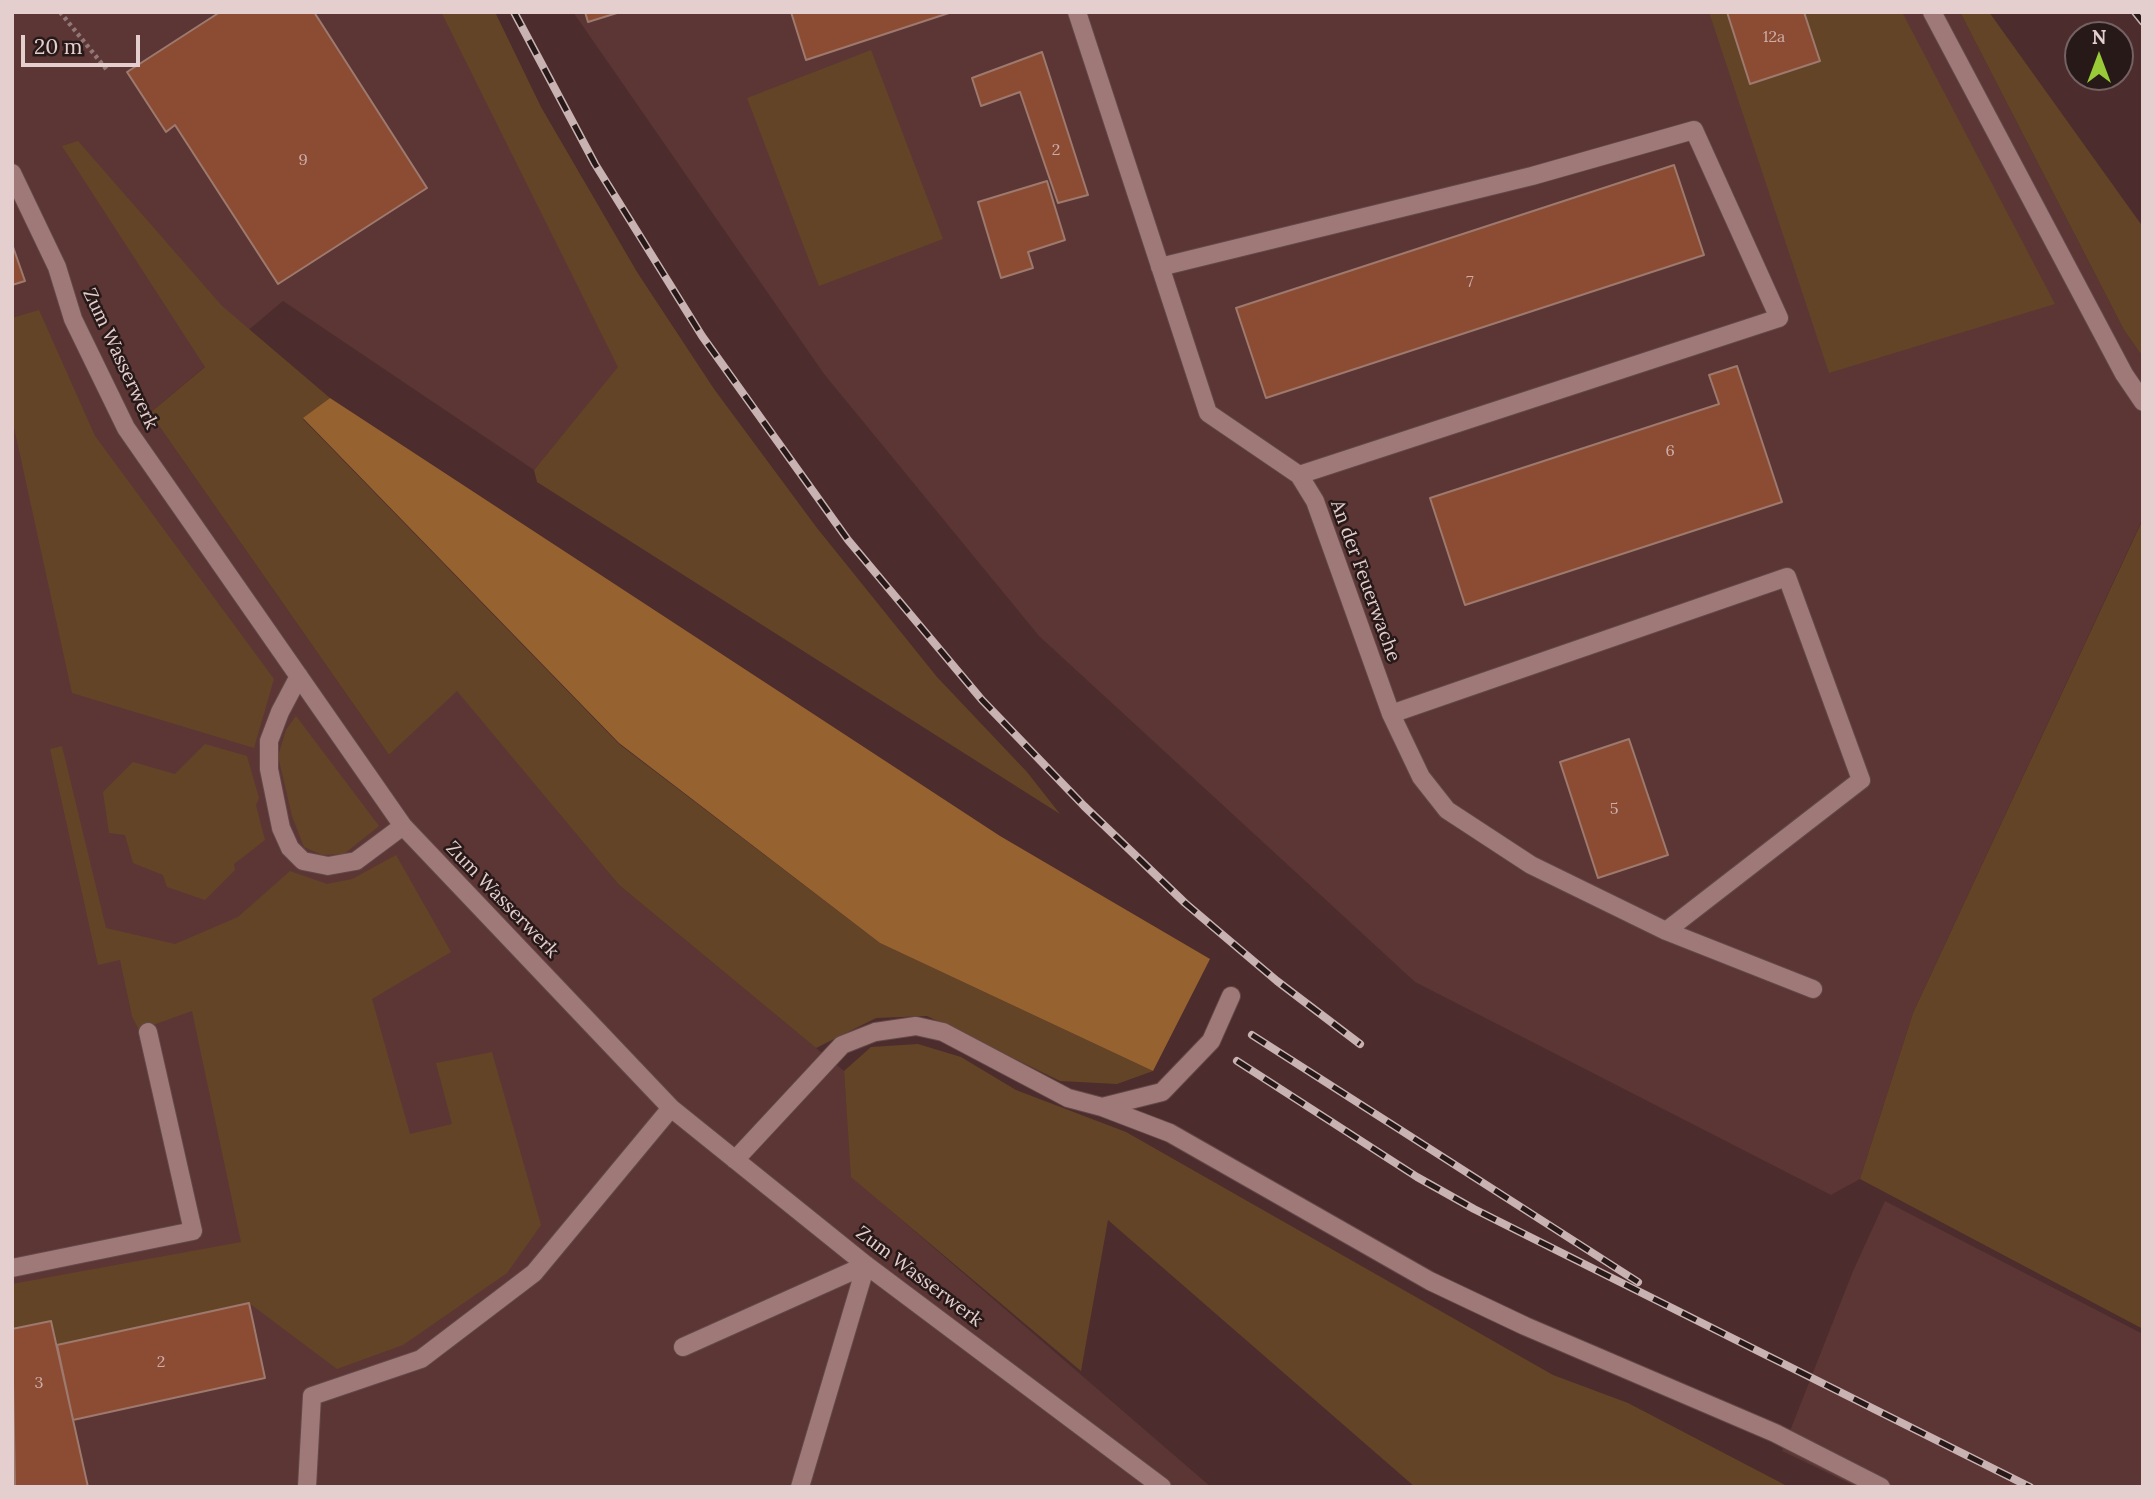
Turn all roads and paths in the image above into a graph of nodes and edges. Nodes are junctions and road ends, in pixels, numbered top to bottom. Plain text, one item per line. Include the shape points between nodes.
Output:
1 (60, 12) edge
2 (1077, 12) edge
3 (1932, 12) edge
4 (107, 70) dead end
5 (12, 173) edge
6 (1160, 267) junction
7 (2143, 402) edge
8 (1298, 475) junction
9 (299, 676) junction
10 (1391, 714) junction
11 (403, 827) junction
12 (1666, 931) junction
13 (1813, 989) dead end
14 (1231, 996) dead end
15 (148, 1032) dead end
16 (1102, 1107) junction
17 (671, 1108) junction
18 (735, 1160) junction
19 (866, 1265) junction
20 (12, 1268) edge
21 (683, 1347) dead end
22 (307, 1487) edge
23 (800, 1487) edge
24 (1161, 1487) edge
25 (1881, 1487) edge

1 - 4 path
2 - 6 street, An der Feuerwache
3 - 7 street
5 - 9 street, Zum Wasserwerk via 57,267 73,319 126,428
6 - 8 street, An der Feuerwache via 1208,413
6 - 8 street via 1532,176 1694,130 1779,318
8 - 10 street, An der Feuerwache via 1315,501
9 - 11 street, Zum Wasserwerk
9 - 11 street via 269,741 276,806 290,848 303,861 328,866 356,861
10 - 12 street, An der Feuerwache via 1422,777 1447,810 1531,865
10 - 12 street via 1787,577 1861,780
11 - 17 street, Zum Wasserwerk
12 - 13 street, An der Feuerwache
14 - 16 street via 1211,1041 1162,1092
15 - 20 street via 193,1231
16 - 18 street via 1068,1098 943,1032 916,1026 874,1032 842,1045
16 - 25 street via 1170,1133 1430,1281 1775,1433
17 - 18 street, Zum Wasserwerk
17 - 22 street via 534,1273 421,1359 312,1396
18 - 19 street, Zum Wasserwerk
19 - 21 street
19 - 23 street
19 - 24 street, Zum Wasserwerk

